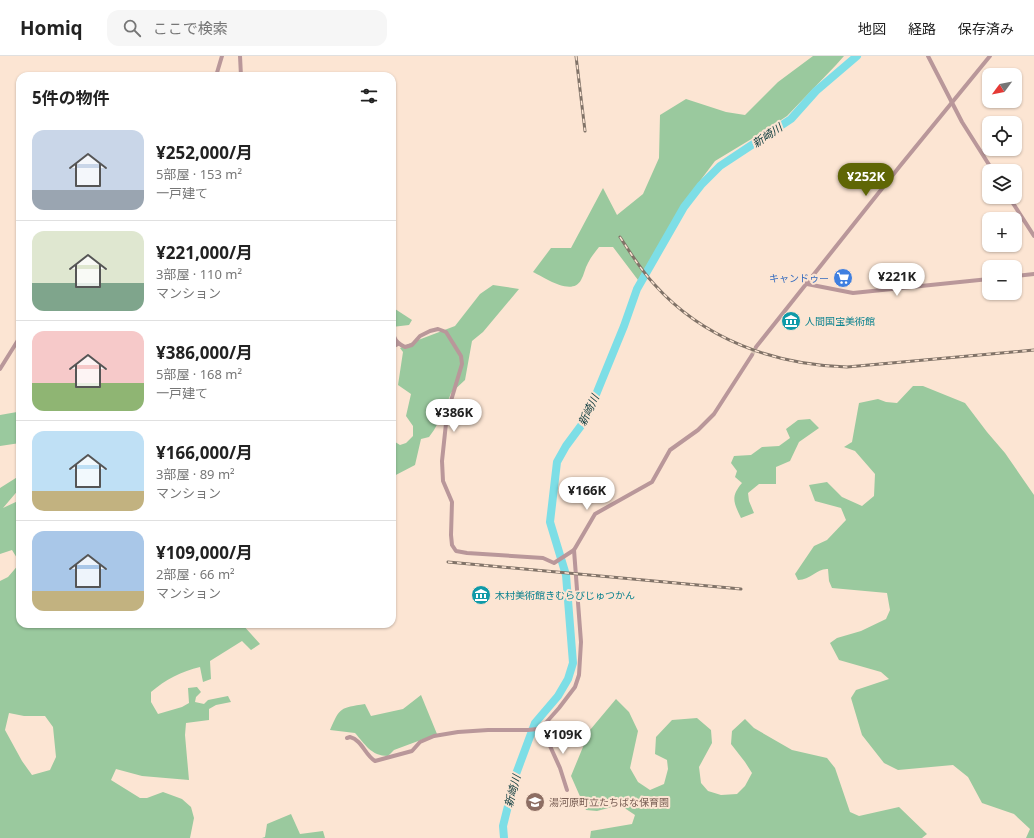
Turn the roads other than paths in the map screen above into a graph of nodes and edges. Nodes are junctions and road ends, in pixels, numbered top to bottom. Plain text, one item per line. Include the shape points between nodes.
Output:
1 (222, 56) edge
2 (240, 56) edge
3 (928, 56) edge
4 (990, 56) edge
5 (217, 72) edge
6 (241, 72) edge
7 (952, 104) junction
8 (989, 164) edge
9 (1013, 204) edge
10 (1034, 236) edge
11 (1034, 274) edge
12 (1022, 275) edge
13 (982, 280) edge
14 (807, 284) junction
15 (396, 342) edge
16 (16, 343) edge
17 (398, 344) joint
18 (756, 347) tunnel mouth
19 (752, 355) tunnel mouth
20 (0, 369) edge
21 (574, 550) junction
22 (543, 726) junction
23 (346, 738) dead end
24 (568, 790) dead end

1 - 5 street
2 - 6 street
3 - 7 street
4 - 7 street
7 - 8 street
7 - 14 street
9 - 10 street
11 - 12 street
13 - 14 street via 853,293
14 - 18 street
15 - 17 street
16 - 20 street
17 - 21 street via 405,347 412,345 420,336 438,329 446,332 461,356 462,364 447,414 442,461 443,481 452,502 451,536 456,551 543,558 554,562
19 - 21 street via 714,414 698,430 670,450 652,482 595,514
21 - 22 street via 581,642 579,675 575,687
22 - 23 street via 528,730 488,730 434,736 420,742 412,751 375,761 357,740
22 - 24 street

